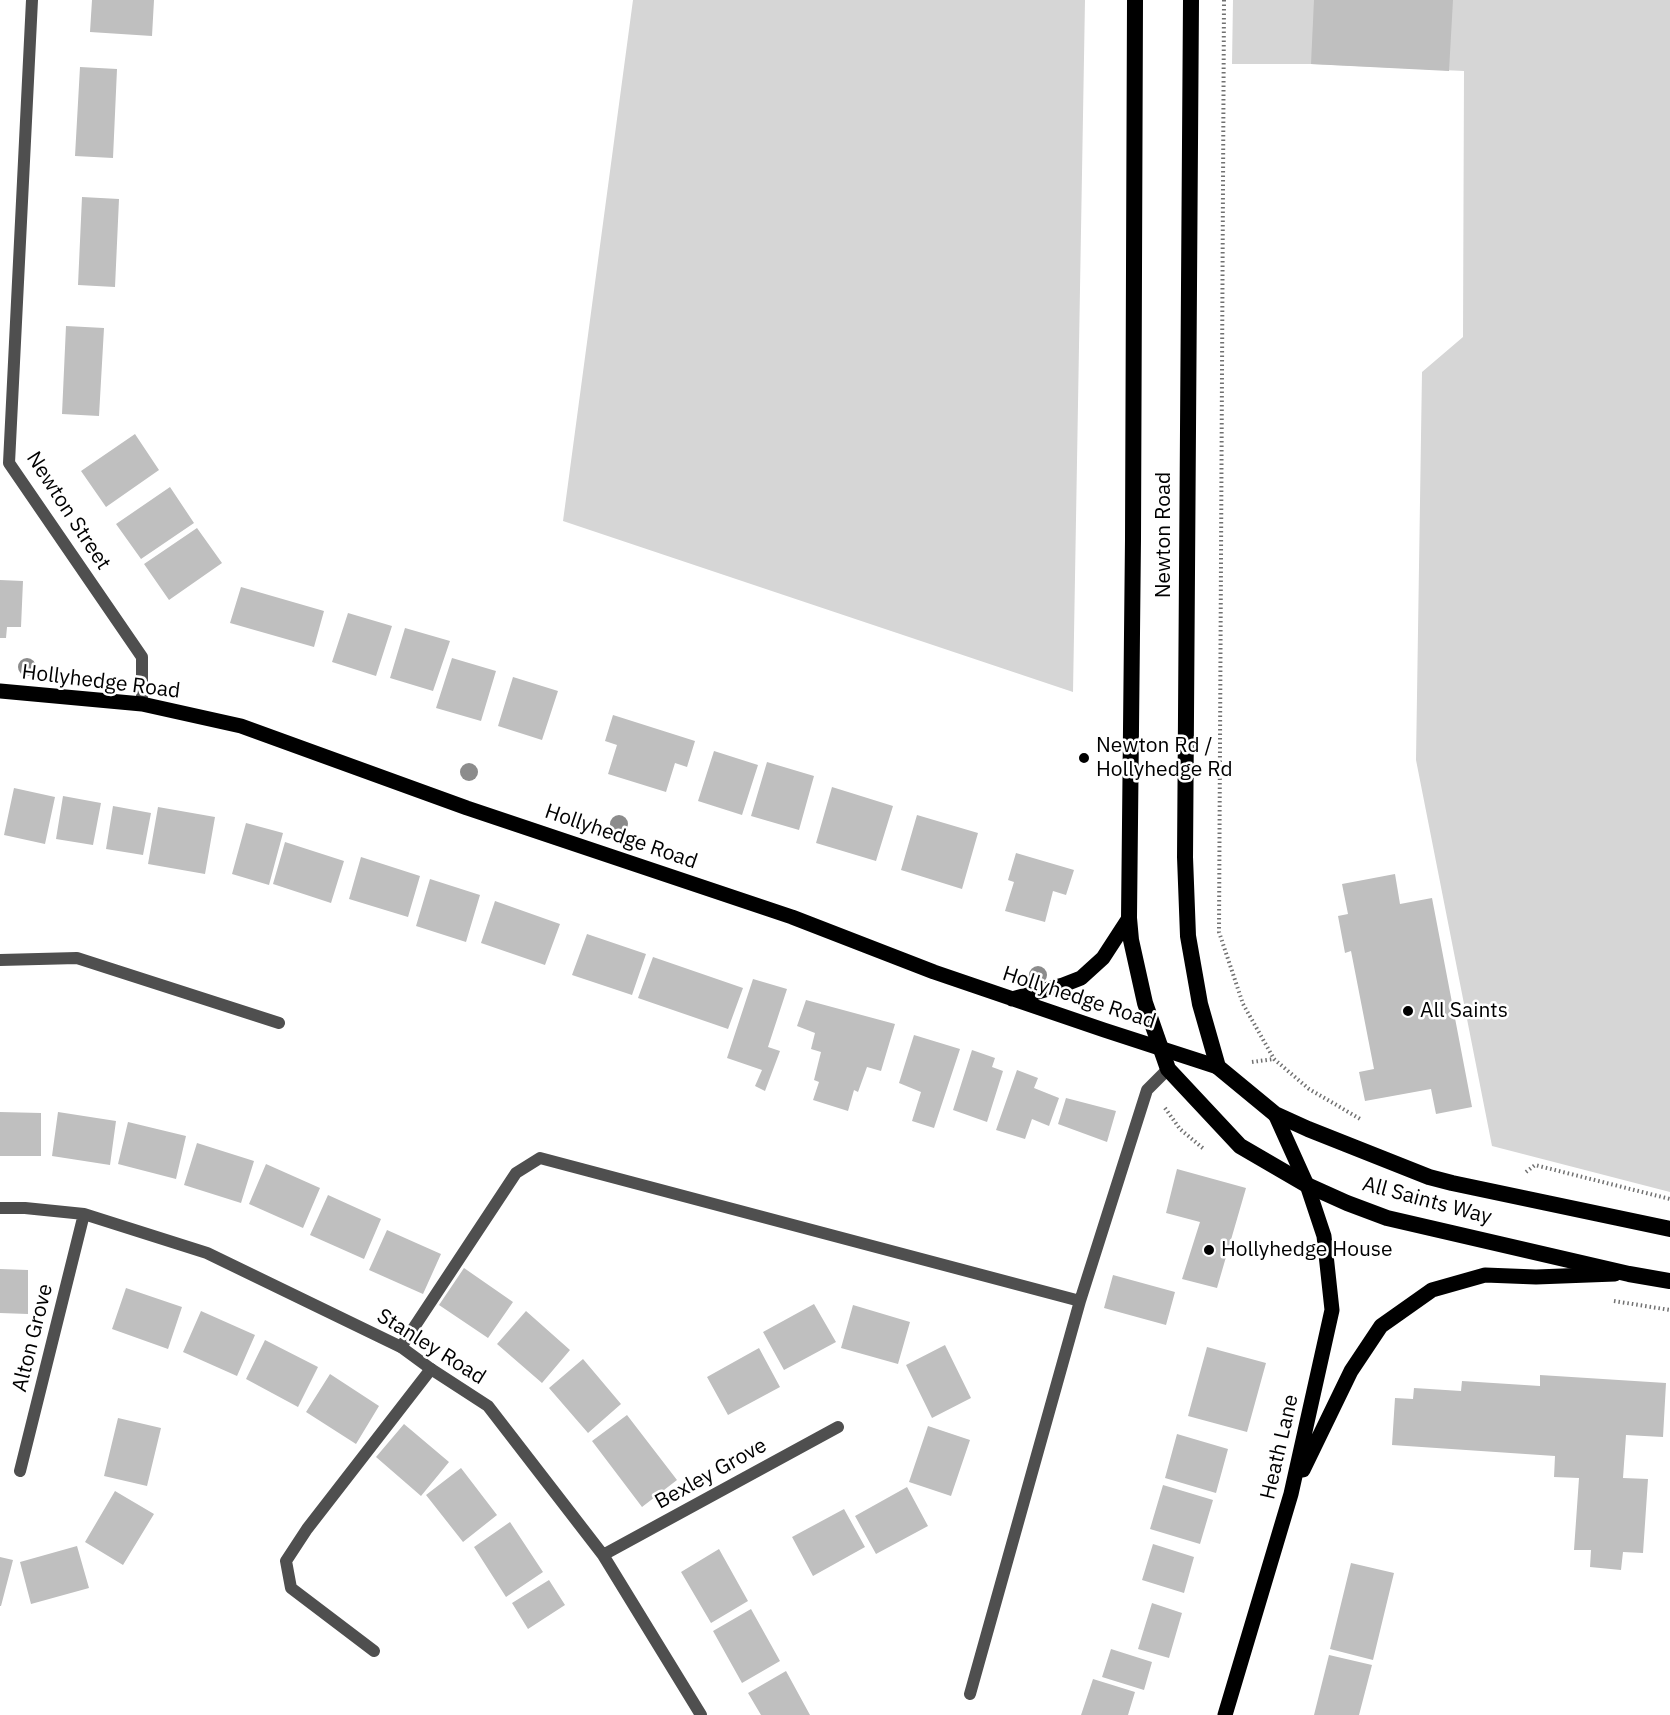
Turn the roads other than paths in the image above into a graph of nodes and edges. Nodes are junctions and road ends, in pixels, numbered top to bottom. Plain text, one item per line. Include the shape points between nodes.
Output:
1 (32, 0) edge
2 (1135, 0) edge
3 (1191, 0) edge
4 (5, 460) edge
5 (0, 691) edge
6 (142, 704) junction
7 (1129, 918) junction
8 (0, 960) edge
9 (1012, 999) junction
10 (279, 1023) dead end
11 (1160, 1047) junction
12 (1218, 1067) junction
13 (1168, 1069) junction
14 (1275, 1114) junction
15 (1307, 1185) junction
16 (0, 1208) edge
17 (84, 1214) junction
18 (1670, 1229) edge
19 (1629, 1274) junction
20 (1670, 1281) edge
21 (1080, 1301) junction
22 (401, 1347) junction
23 (431, 1369) junction
24 (838, 1427) dead end
25 (20, 1471) dead end
26 (1291, 1494) junction
27 (603, 1555) junction
28 (374, 1652) dead end
29 (970, 1694) dead end
30 (701, 1715) edge
31 (1225, 1715) edge

1 - 4 street, Newton Street
2 - 7 highway, Newton Road
3 - 12 highway, Newton Road via 1185,856 1188,936 1200,1004
4 - 6 street, Newton Street via 142,657
5 - 6 main road, Hollyhedge Road
6 - 9 main road, Hollyhedge Road via 241,726 456,804 792,917
7 - 9 main road via 1103,958 1081,978
7 - 11 highway, Newton Road via 1145,1003
8 - 10 street via 77,958
9 - 11 main road, Hollyhedge Road
11 - 12 main road, Hollyhedge Road
11 - 13 highway, All Saints Way
12 - 14 highway, All Saints Way
13 - 15 highway, All Saints Way via 1240,1146
13 - 21 street via 1147,1090
14 - 15 main road, Heath Lane
14 - 18 highway, All Saints Way via 1429,1177
15 - 19 highway, All Saints Way via 1387,1218
15 - 26 main road, Heath Lane via 1324,1236 1332,1310
16 - 17 street, Stanley Road
17 - 22 street, Stanley Road via 207,1253
17 - 25 street, Alton Grove
19 - 20 highway, All Saints Way
19 - 26 main road via 1485,1275 1432,1290 1381,1326 1351,1371
21 - 22 street via 540,1158 516,1173
21 - 29 street
22 - 23 street, Stanley Road
23 - 27 street, Stanley Road via 488,1406
23 - 28 street via 286,1561 291,1588
24 - 27 street, Bexley Grove
26 - 31 main road, Heath Lane
27 - 30 street, Stanley Road

